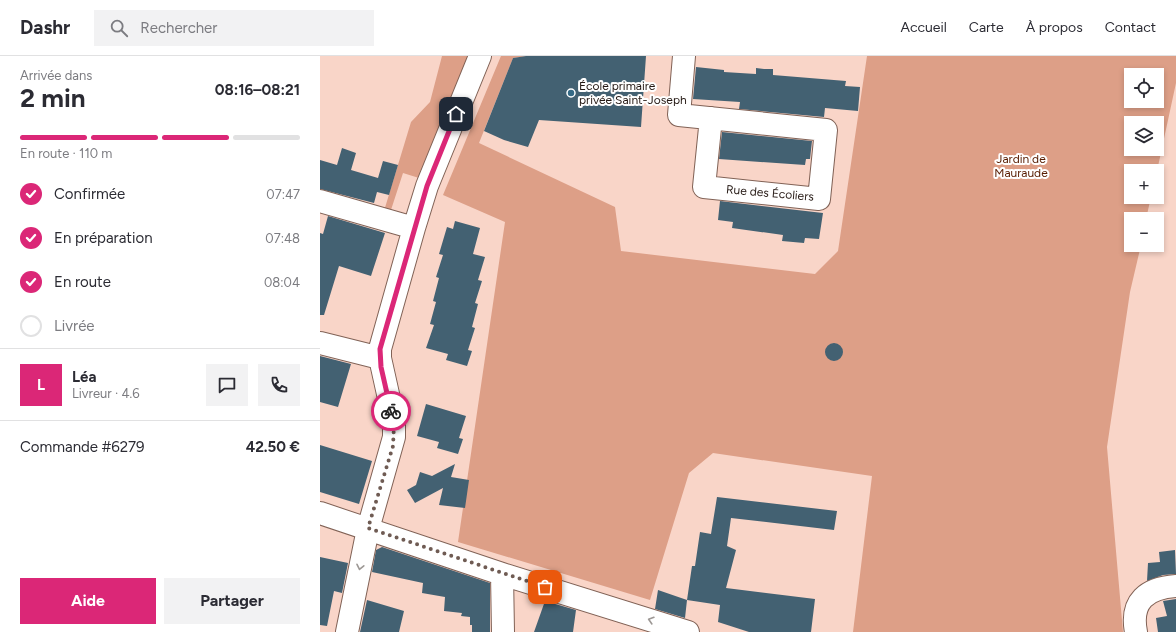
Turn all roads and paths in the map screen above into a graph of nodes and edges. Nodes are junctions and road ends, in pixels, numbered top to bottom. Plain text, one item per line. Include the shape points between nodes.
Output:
1 (480, 56) edge
2 (684, 56) edge
3 (711, 118) junction
4 (320, 201) edge
5 (414, 228) junction
6 (320, 343) edge
7 (380, 358) junction
8 (320, 514) edge
9 (368, 528) junction
10 (502, 574) junction
11 (1176, 586) edge
12 (347, 632) edge
13 (503, 632) edge
14 (688, 632) edge
15 (1136, 632) edge

1 - 5 street via 427,186
2 - 3 street, Rue des Écoliers via 679,115
3 - 3 street, Rue des Écoliers via 826,130 819,199 704,187
4 - 5 street
5 - 7 street via 380,349
6 - 7 street
7 - 9 street via 392,412 394,437
8 - 9 street
9 - 10 street
9 -> 12 street
10 - 13 street
14 -> 10 street
11 - 15 street via 1156,589 1143,598 1134,616

